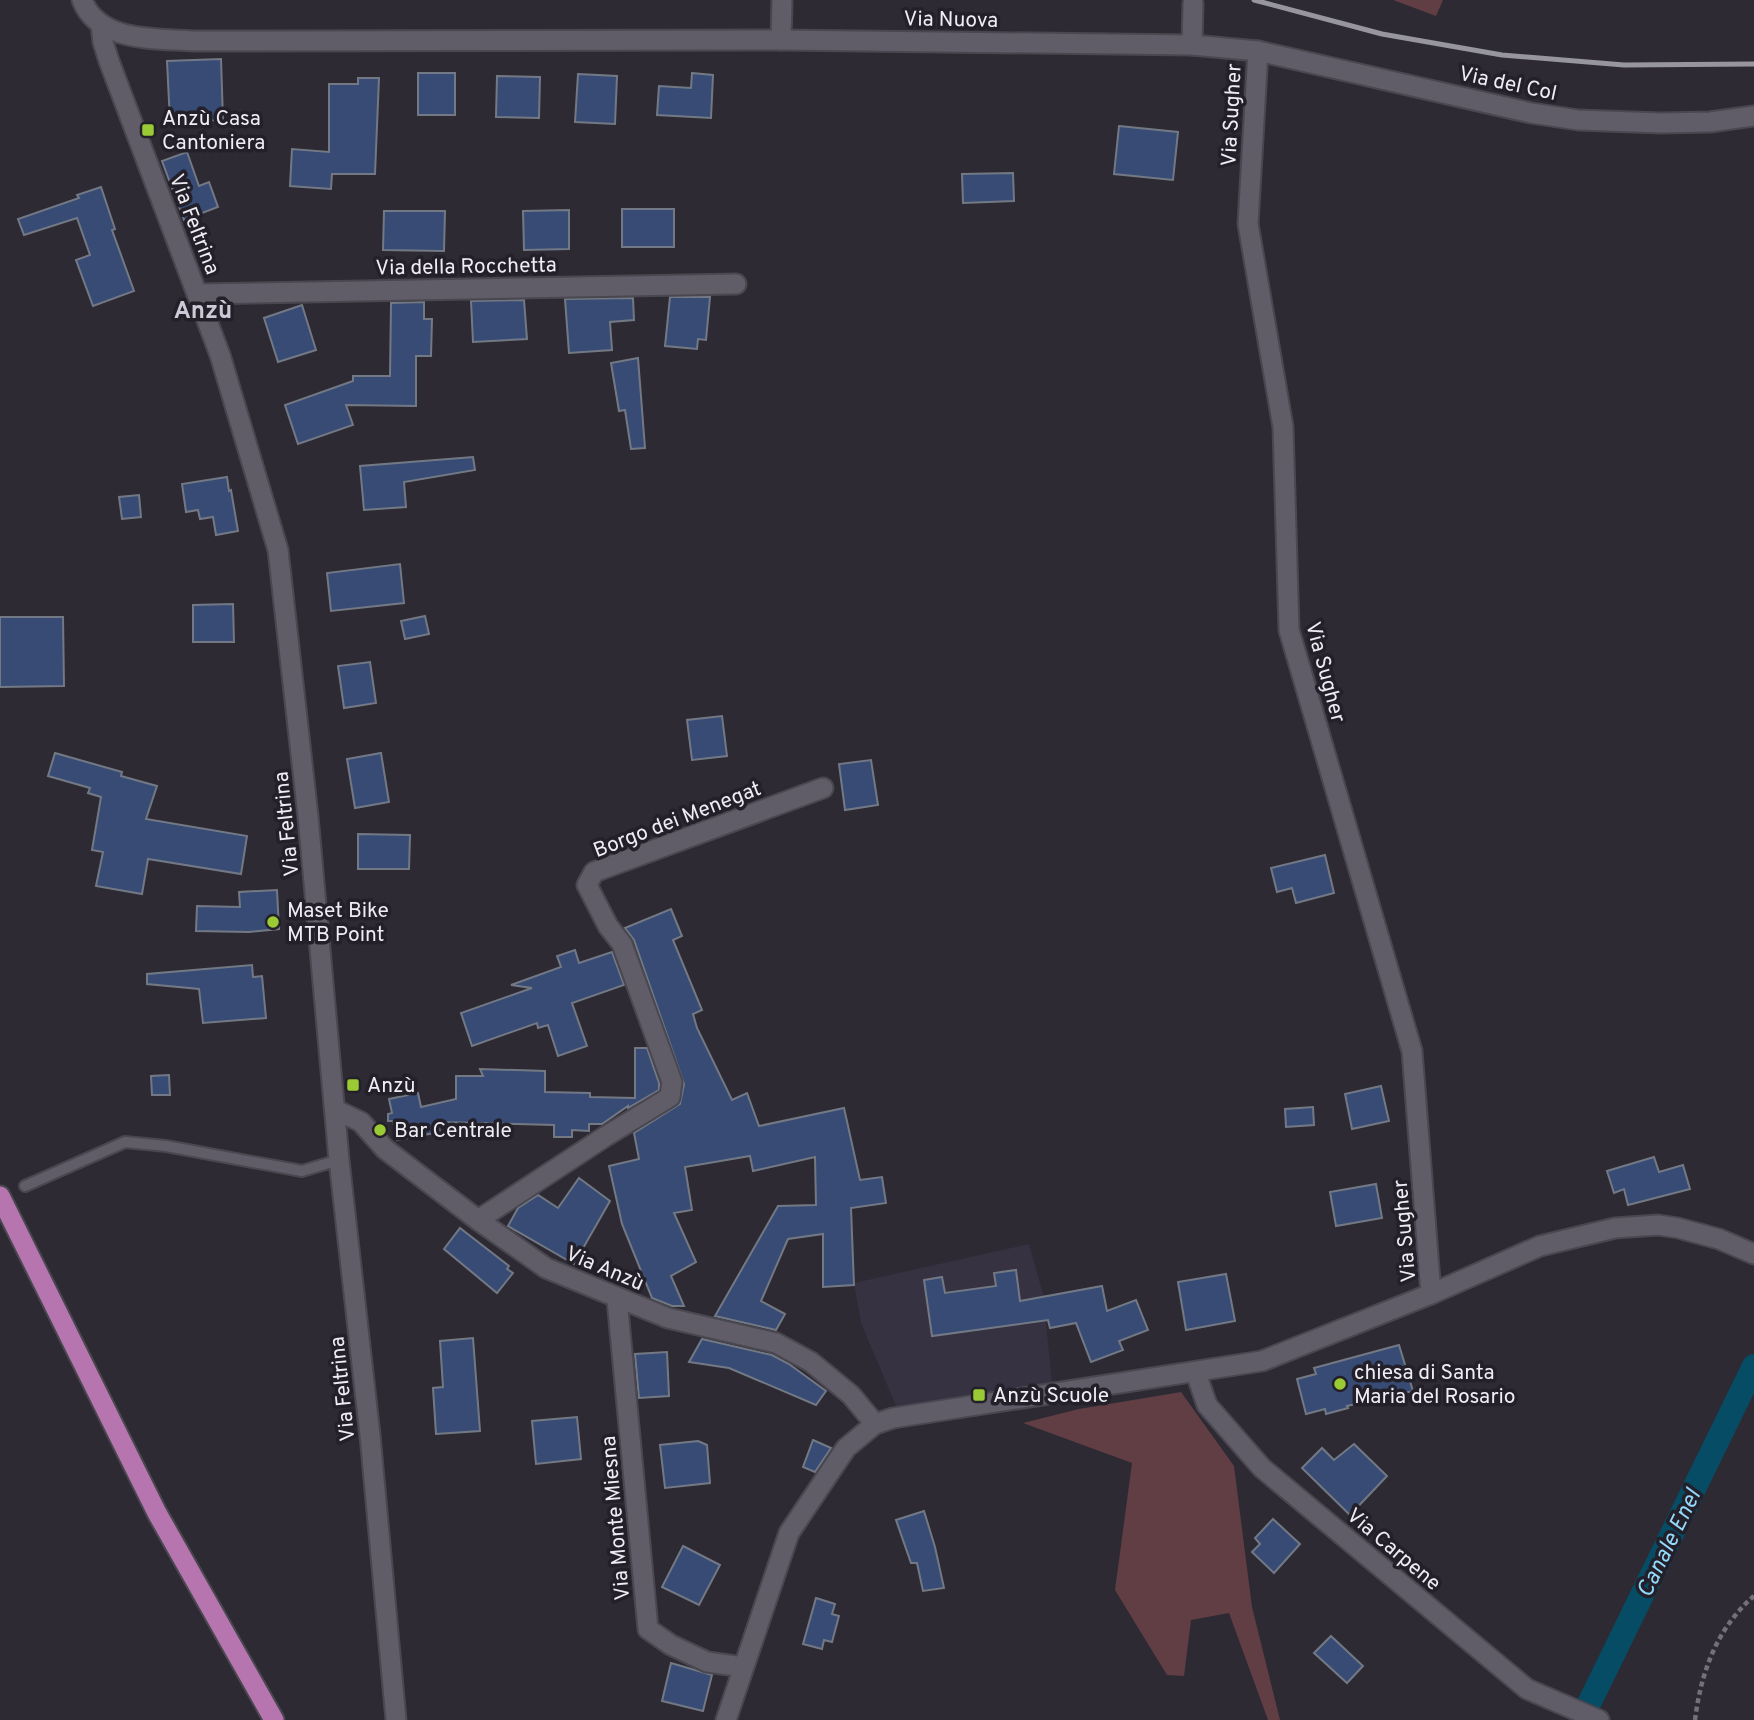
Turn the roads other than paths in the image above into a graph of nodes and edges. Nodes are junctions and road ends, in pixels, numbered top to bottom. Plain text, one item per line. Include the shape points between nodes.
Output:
1 (82, 0) edge
2 (782, 0) edge
3 (1193, 4) dead end
4 (101, 25) junction
5 (781, 40) junction
6 (1192, 45) junction
7 (1258, 51) junction
8 (1754, 116) edge
9 (736, 284) dead end
10 (197, 294) junction
11 (823, 788) dead end
12 (336, 1110) junction
13 (339, 1160) junction
14 (25, 1186) dead end
15 (0, 1196) edge
16 (478, 1220) junction
17 (1754, 1254) edge
18 (1432, 1294) junction
19 (617, 1298) junction
20 (1196, 1373) junction
21 (875, 1424) junction
22 (743, 1667) junction
23 (274, 1720) edge
24 (396, 1720) edge
25 (726, 1720) edge
26 (1599, 1720) edge

1 - 4 street, Via Feltrina
2 - 5 street
3 - 6 street
4 - 5 street, Via Nuova via 117,33 194,41
4 - 10 street, Via Feltrina via 109,61
5 - 6 street, Via Nuova
6 - 7 street, Via Nuova
7 - 8 street, Via del Col via 1578,120 1698,122
7 - 18 street, Via Sugher via 1248,224 1283,427 1289,629 1412,1051
9 - 10 street, Via della Rocchetta
10 - 12 street, Via Feltrina via 220,355 278,550
11 - 16 street, Borgo dei Menegat via 594,872 587,885 622,944 671,1082 670,1097
12 - 13 street, Via Feltrina
12 - 16 street, Via Anzù via 360,1122 385,1149
13 - 14 lane via 302,1171 125,1142
13 - 24 street, Via Feltrina
15 - 23 main road via 157,1513
16 - 19 street, Via Anzù via 546,1268
17 - 18 street via 1678,1227 1615,1228 1540,1246
18 - 20 street via 1262,1361
19 - 21 street, Via Anzù via 668,1318 776,1343 811,1362 851,1395
19 - 22 street, Via Monte Miesna via 648,1629 707,1662
20 - 21 street
20 - 26 street, Via Carpene via 1207,1405 1262,1468 1527,1689
21 - 22 street via 846,1448 789,1533
22 - 25 street

